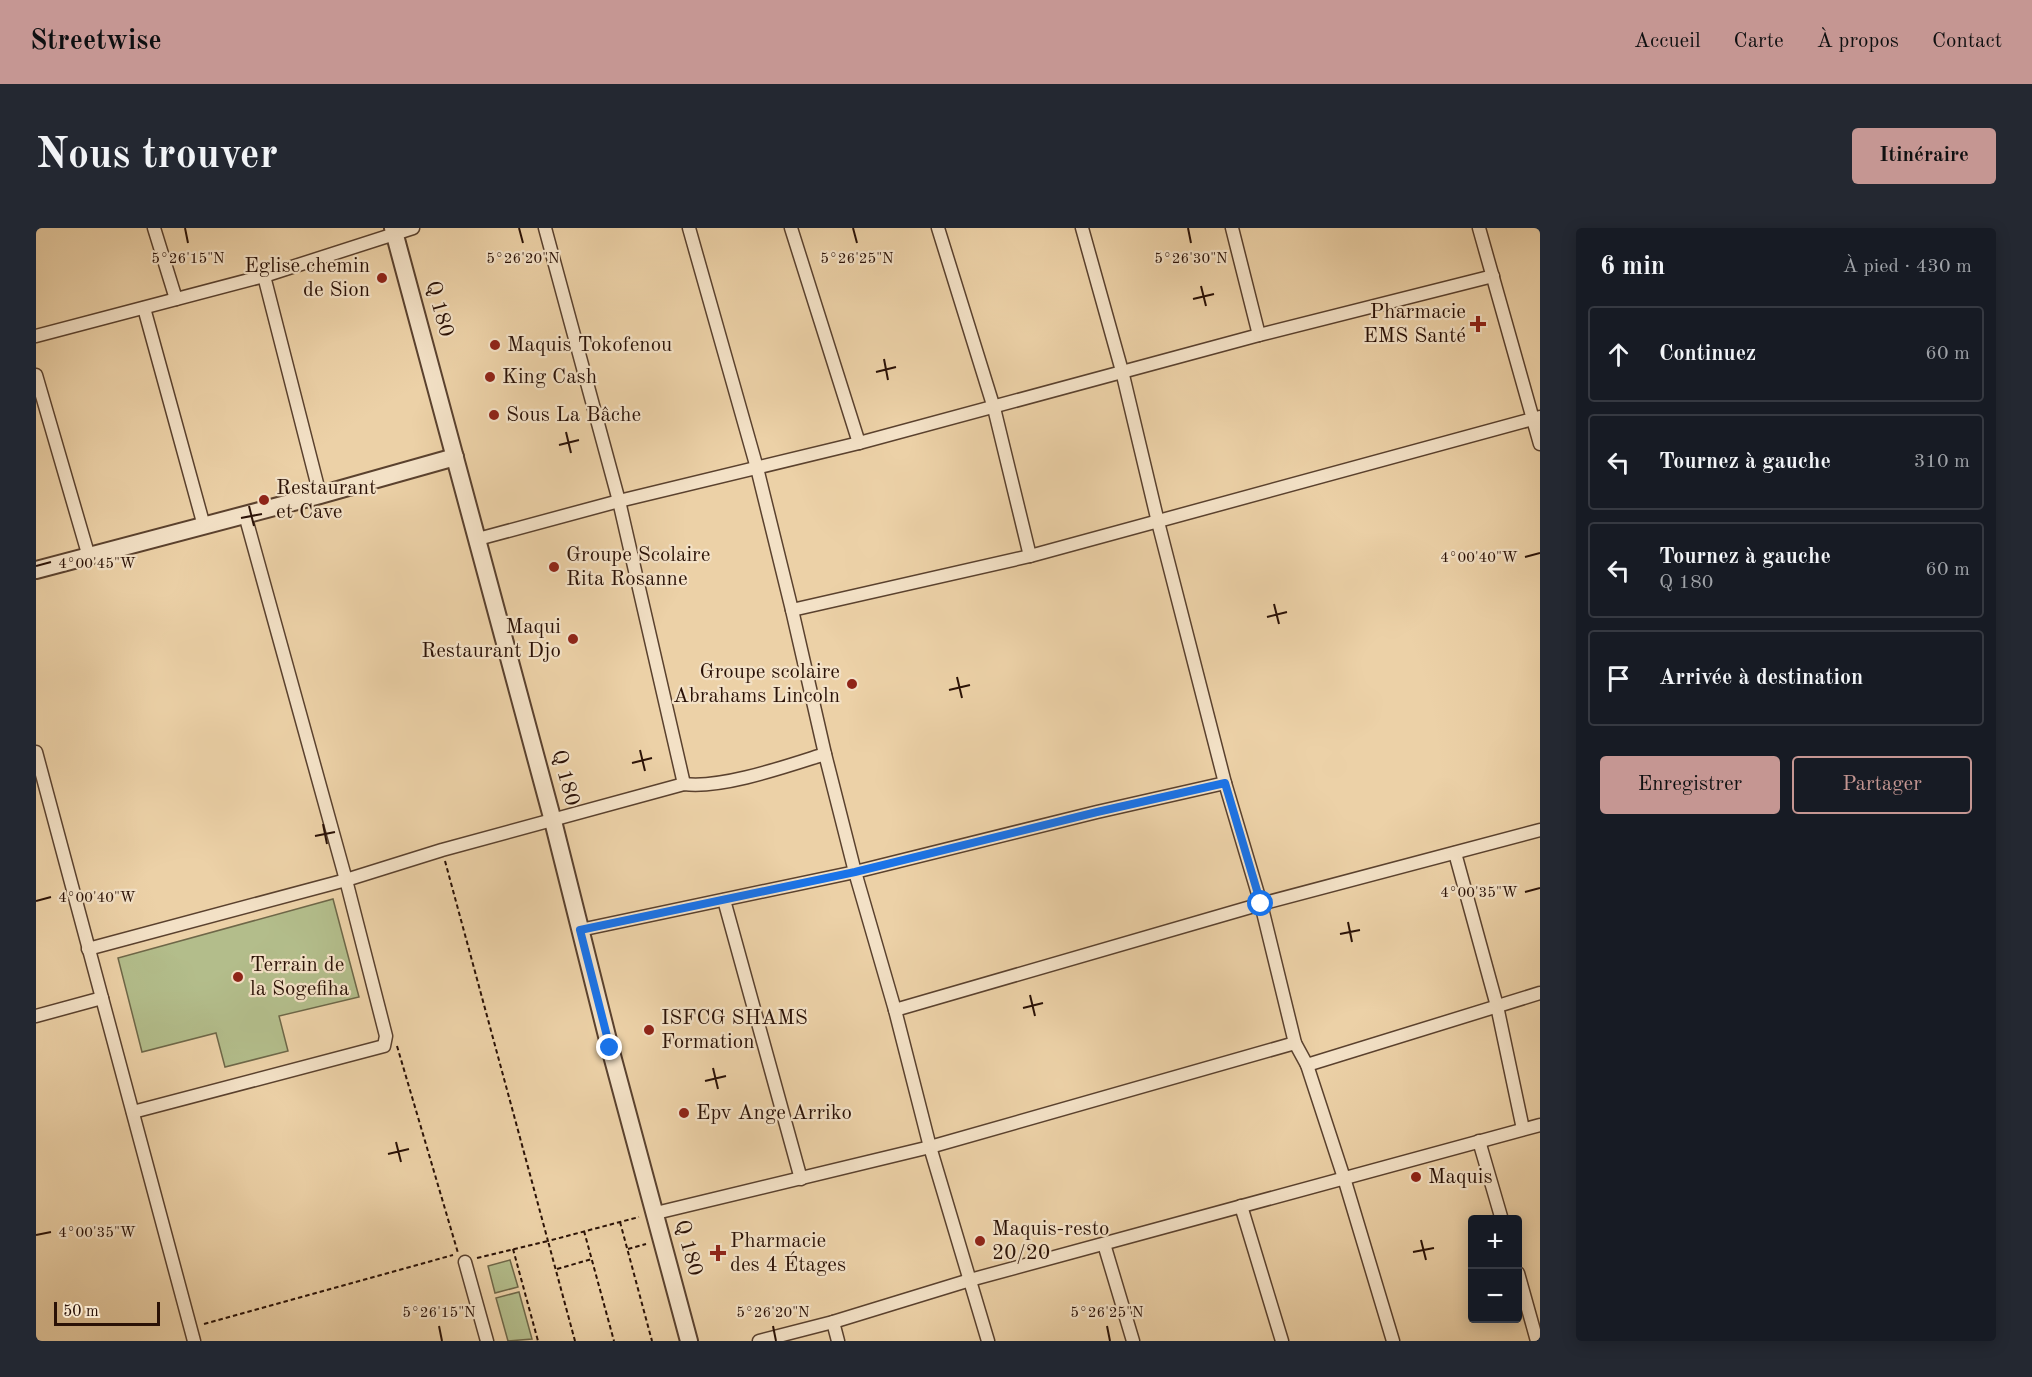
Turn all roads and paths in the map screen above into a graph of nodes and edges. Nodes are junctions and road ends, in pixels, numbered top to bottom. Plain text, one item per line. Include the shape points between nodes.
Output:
1 (154, 228) edge
2 (412, 228) edge
3 (545, 228) edge
4 (689, 228) edge
5 (791, 228) edge
6 (938, 228) edge
7 (1082, 228) edge
8 (1232, 228) edge
9 (1479, 228) edge
10 (394, 231) edge
11 (264, 276) junction
12 (1493, 276) junction
13 (176, 299) junction
14 (144, 308) junction
15 (1259, 335) junction
16 (36, 336) edge
17 (1122, 371) junction
18 (36, 375) edge
19 (994, 408) junction
20 (1537, 418) edge
21 (859, 443) junction
22 (1540, 444) edge
23 (455, 457) junction
24 (757, 468) junction
25 (320, 495) junction
26 (619, 501) junction
27 (244, 515) junction
28 (1158, 522) junction
29 (204, 526) junction
30 (478, 539) junction
31 (89, 556) junction
32 (1030, 556) junction
33 (36, 570) edge
34 (792, 610) junction
35 (36, 752) edge
36 (825, 754) junction
37 (1225, 783) junction
38 (684, 784) junction
39 (553, 821) junction
40 (1540, 830) edge
41 (442, 850) junction
42 (1455, 853) junction
43 (855, 872) junction
44 (346, 880) junction
45 (724, 900) junction
46 (1261, 904) junction
47 (580, 930) junction
48 (88, 949) junction
49 (1540, 993) edge
50 (102, 998) junction
51 (1497, 1006) junction
52 (895, 1010) junction
53 (36, 1016) edge
54 (386, 1042) junction
55 (1295, 1042) junction
56 (1307, 1065) junction
57 (133, 1112) junction
58 (1540, 1125) edge
59 (1523, 1129) junction
60 (1479, 1141) junction
61 (930, 1146) junction
62 (1344, 1178) junction
63 (801, 1179) junction
64 (1241, 1206) junction
65 (656, 1213) junction
66 (1501, 1215) edge
67 (620, 1222) junction
68 (584, 1231) junction
69 (663, 1239) junction
70 (548, 1240) junction
71 (1104, 1244) junction
72 (513, 1249) junction
73 (627, 1249) junction
74 (592, 1259) junction
75 (465, 1262) joint
76 (556, 1269) junction
77 (970, 1280) junction
78 (1522, 1287) edge
79 (833, 1322) junction
80 (190, 1327) junction
81 (194, 1341) edge
82 (487, 1341) edge
83 (538, 1341) edge
84 (576, 1341) edge
85 (614, 1341) edge
86 (652, 1341) edge
87 (689, 1341) edge
88 (759, 1341) edge
89 (838, 1341) edge
90 (988, 1341) edge
91 (1133, 1341) edge
92 (1282, 1341) edge
93 (1393, 1341) edge
94 (1537, 1341) edge

1 - 13 street
2 - 10 street
3 - 26 street
4 - 24 street
5 - 21 street
6 - 19 street
7 - 17 street
8 - 15 street
9 - 12 street
10 - 11 street
10 - 23 street, Q 180
11 - 13 street
11 - 25 street
12 - 15 street
12 - 20 street
13 - 14 street
14 - 16 street
14 - 29 street
15 - 17 street
17 - 19 street
17 - 28 street
18 - 31 street
19 - 21 street
19 - 32 street
20 - 22 street
20 - 28 street
21 - 24 street
23 - 25 street
23 - 30 street, Q 180
24 - 26 street
24 - 34 street
25 - 27 street
26 - 30 street
26 - 38 street
27 - 29 street
27 - 44 street
28 - 32 street
28 - 37 street
29 - 31 street
30 - 39 street, Q 180
31 - 33 street
32 - 34 street
34 - 36 street
35 - 48 street
36 - 38 street via 727,781 700,786
36 - 43 street
37 - 43 street
37 - 46 street
38 - 39 street
39 - 41 street
39 - 47 street, Q 180
40 - 42 street
41 - 44 street
41 - 70 path
42 - 46 street
42 - 51 street
43 - 45 street
43 - 52 street
44 - 48 street
44 - 54 street
45 - 47 street
45 - 63 street
46 - 52 street
46 - 55 street
47 - 65 street, Q 180
48 - 50 street
49 - 51 street
50 - 53 street
50 - 57 street
51 - 56 street
51 - 59 street
52 - 61 street
54 - 57 street via 384,1046
54 - 80 path via 398,1046 459,1253
55 - 56 street
55 - 61 street
56 - 62 street
57 - 80 street
58 - 59 street
59 - 60 street
60 - 62 street
60 - 66 street
61 - 63 street
61 - 77 street
62 - 64 street
62 - 93 street
63 - 65 street
64 - 71 street
64 - 92 street
65 - 67 path
65 - 69 street, Q 180
67 - 68 path
67 - 73 path
68 - 70 path
68 - 74 path
69 - 73 path
69 - 87 street, Q 180
70 - 72 path
70 - 76 path
71 - 77 street
71 - 91 street
72 - 75 path
72 - 83 path
73 - 86 path
74 - 76 path
74 - 85 path
75 - 82 street
76 - 84 path
77 - 79 street
77 - 90 street
78 - 94 street
79 - 88 street
79 - 89 street
80 - 81 street

